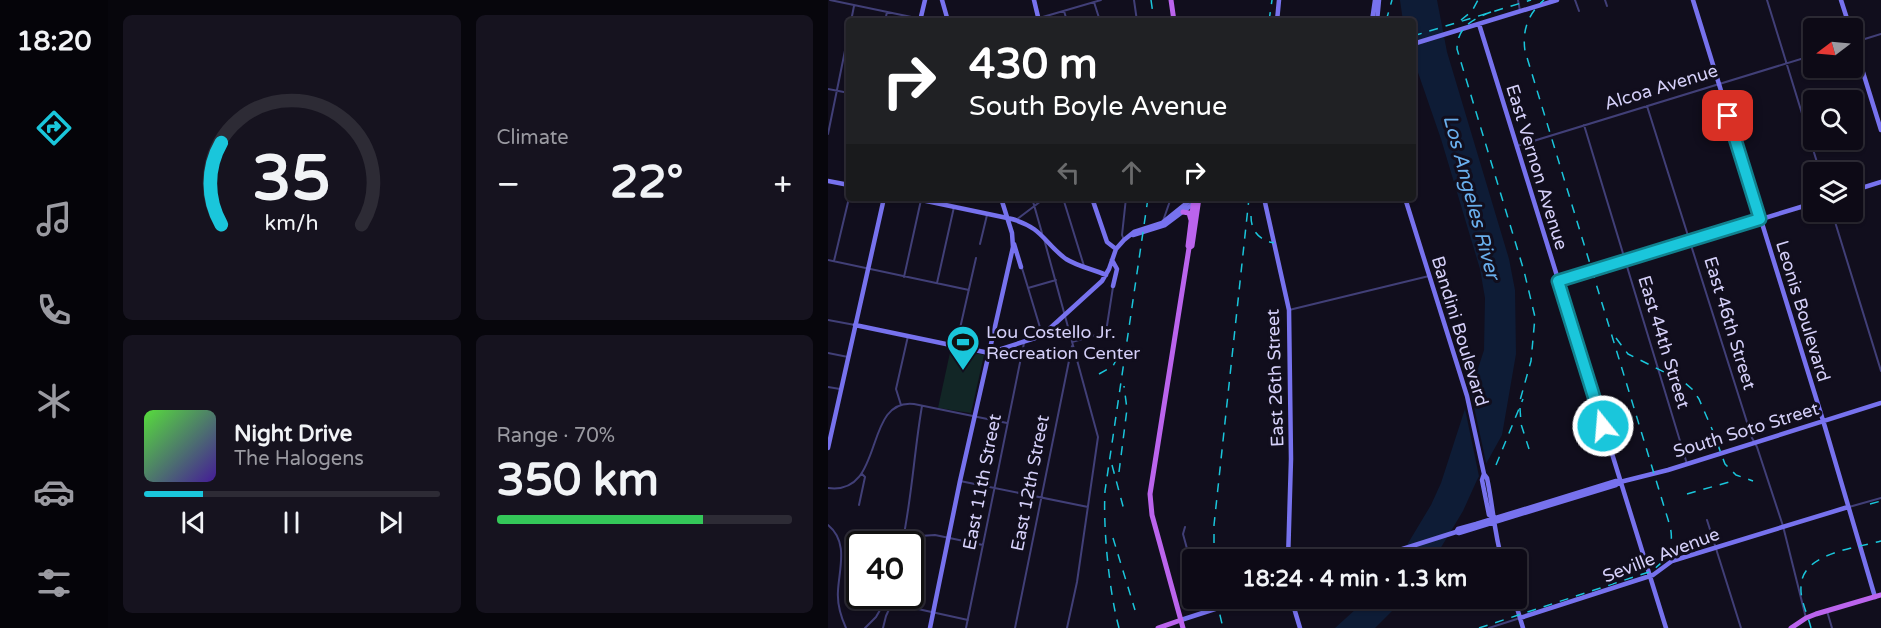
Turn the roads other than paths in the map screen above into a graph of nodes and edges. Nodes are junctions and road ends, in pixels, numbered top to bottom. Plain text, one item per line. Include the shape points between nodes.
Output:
1 (830, 0) edge
2 (924, 0) edge
3 (942, 0) edge
4 (1034, 0) edge
5 (1101, 0) edge
6 (1134, 0) edge
7 (1171, 0) edge
8 (1279, 0) edge
9 (1375, 0) edge
10 (1380, 0) edge
11 (1518, 0) edge
12 (1557, 0) edge
13 (1575, 0) edge
14 (1605, 0) edge
15 (1693, 0) edge
16 (1767, 0) edge
17 (1841, 0) edge
18 (1094, 2) junction
19 (854, 5) junction
20 (1607, 6) dead end
21 (1064, 11) junction
22 (1520, 11) junction
23 (1579, 11) dead end
24 (887, 12) junction
25 (852, 18) edge
26 (886, 18) edge
27 (912, 18) edge
28 (920, 18) edge
29 (947, 18) edge
30 (1038, 18) edge
31 (1045, 18) edge
32 (1066, 18) edge
33 (1099, 18) edge
34 (1135, 18) edge
35 (1174, 18) edge
36 (1277, 18) edge
37 (1375, 18) edge
38 (1376, 18) edge
39 (1847, 18) edge
40 (1479, 24) junction
41 (1881, 34) edge
42 (1863, 38) edge
43 (1416, 43) edge
44 (846, 46) edge
45 (1803, 58) edge
46 (1787, 63) junction
47 (1863, 73) edge
48 (1719, 84) junction
49 (828, 89) edge
50 (837, 91) junction
51 (846, 92) edge
52 (1647, 106) junction
53 (1584, 125) junction
54 (1881, 130) edge
55 (828, 134) edge
56 (1517, 146) junction
57 (1817, 162) edge
58 (828, 181) edge
59 (1881, 182) edge
60 (846, 184) edge
61 (1863, 187) edge
62 (848, 201) edge
63 (883, 201) edge
64 (921, 201) edge
65 (942, 201) edge
66 (1002, 201) edge
67 (1033, 201) edge
68 (1041, 201) edge
69 (1064, 201) edge
70 (1093, 201) edge
71 (1125, 201) edge
72 (1170, 201) edge
73 (1193, 201) edge
74 (1194, 201) edge
75 (1196, 201) edge
76 (1196, 201) edge
77 (1265, 201) edge
78 (1406, 201) edge
79 (1803, 205) edge
80 (1034, 206) junction
81 (954, 207) junction
82 (1167, 208) junction
83 (1183, 212) junction
84 (987, 214) junction
85 (1175, 214) junction
86 (1007, 218) junction
87 (1760, 219) junction
88 (1016, 220) junction
89 (1191, 221) junction
90 (1835, 222) edge
91 (1162, 225) junction
92 (1042, 234) junction
93 (1124, 240) junction
94 (1690, 240) junction
95 (1013, 241) junction
96 (980, 244) dead end
97 (1189, 248) junction
98 (1116, 249) junction
99 (976, 258) dead end
100 (828, 260) edge
101 (1010, 260) junction
102 (1112, 260) junction
103 (1624, 260) junction
104 (834, 261) junction
105 (1021, 267) junction
106 (868, 269) junction
107 (1085, 269) junction
108 (1106, 275) junction
109 (1429, 275) junction
110 (904, 277) junction
111 (1056, 280) junction
112 (1558, 281) junction
113 (937, 283) junction
114 (1113, 286) junction
115 (1028, 288) junction
116 (969, 290) junction
117 (1289, 310) junction
118 (1064, 315) junction
119 (828, 320) edge
120 (855, 325) junction
121 (1042, 334) junction
122 (908, 336) junction
123 (1024, 341) junction
124 (1072, 343) junction
125 (956, 346) junction
126 (828, 353) edge
127 (989, 353) junction
128 (848, 357) junction
129 (1881, 371) edge
130 (828, 387) edge
131 (841, 390) junction
132 (1881, 403) edge
133 (901, 405) junction
134 (922, 406) junction
135 (975, 417) junction
136 (1823, 421) junction
137 (831, 422) edge
138 (1007, 423) junction
139 (1754, 443) junction
140 (828, 448) edge
141 (1687, 464) junction
142 (862, 474) junction
143 (960, 481) junction
144 (1620, 482) junction
145 (828, 488) edge
146 (994, 488) junction
147 (1040, 498) junction
148 (1881, 498) edge
149 (859, 505) dead end
150 (1088, 507) junction
151 (1848, 507) junction
152 (1493, 520) junction
153 (1707, 520) dead end
154 (828, 525) edge
155 (1783, 526) junction
156 (1185, 527) dead end
157 (905, 531) edge
158 (924, 535) edge
159 (948, 537) junction
160 (983, 545) junction
161 (1716, 547) junction
162 (1187, 549) edge
163 (1288, 549) edge
164 (1401, 549) edge
165 (1500, 549) edge
166 (1650, 576) junction
167 (1878, 596) edge
168 (881, 609) edge
169 (889, 609) edge
170 (912, 609) edge
171 (1205, 609) edge
172 (1215, 609) edge
173 (1294, 609) edge
174 (1517, 610) joint
175 (1827, 611) junction
176 (1206, 612) junction
177 (933, 613) junction
178 (1534, 614) junction
179 (1520, 618) junction
180 (1806, 618) junction
181 (968, 620) junction
182 (1181, 620) junction
183 (846, 628) edge
184 (865, 628) edge
185 (884, 628) edge
186 (930, 628) edge
187 (966, 628) edge
188 (1015, 628) edge
189 (1067, 628) edge
190 (1158, 628) edge
191 (1183, 628) edge
192 (1300, 628) edge
193 (1489, 628) edge
194 (1523, 628) edge
195 (1666, 628) edge
196 (1741, 628) edge
197 (1791, 628) edge
198 (1832, 628) edge

1 - 19 street
2 - 28 main road
3 - 29 main road
4 - 30 main road
5 - 18 street
6 - 34 street
7 - 35 main road
8 - 36 main road
9 - 37 main road
10 - 38 main road
11 - 22 street
12 - 22 main road
13 - 23 street
14 - 20 street
15 - 48 main road, Leonis Boulevard
16 - 46 street
17 - 39 main road
18 - 21 street
18 - 33 street
19 - 24 street
19 - 25 street
21 - 31 street
21 - 32 street
22 - 40 main road
24 - 26 street
24 - 27 street
40 - 43 main road
40 - 56 main road, East Vernon Avenue
41 - 42 street
44 - 50 street
45 - 46 street, Alcoa Avenue
46 - 48 street, Alcoa Avenue
46 - 57 street
47 - 54 main road
48 - 52 street, Alcoa Avenue
48 - 87 main road, Leonis Boulevard
49 - 50 street
50 - 51 street
50 - 55 street
52 - 53 street, Alcoa Avenue
52 - 94 street, East 46th Street
53 - 56 street, Alcoa Avenue
53 - 103 street, East 44th Street
56 - 112 main road, East Vernon Avenue
58 - 60 main road
59 - 61 main road
62 - 104 street
63 - 106 main road
64 - 110 street
65 - 81 main road
66 - 86 main road
67 - 80 street
68 - 80 street
69 - 107 street
70 - 98 main road via 1107,243
71 - 93 street
72 - 82 street
73 - 85 main road
74 - 83 main road
75 - 89 main road
76 - 97 main road
77 - 117 main road, East 26th Street
78 - 109 main road, Bandini Boulevard
79 - 87 main road
80 - 88 street
80 - 92 street
81 - 84 main road
81 - 113 street
82 - 85 street
82 - 91 street
83 - 89 main road via 1189,213
83 - 91 main road
84 - 86 main road
84 - 96 street
85 - 91 main road
86 - 88 main road
86 - 95 main road
87 - 94 main road
87 - 136 main road, Leonis Boulevard
88 - 92 main road
89 - 97 main road
90 - 129 street
91 - 93 main road via 1134,232
92 - 107 main road via 1064,257
92 - 111 street
93 - 98 main road
94 - 103 main road
94 - 139 street, East 46th Street
95 - 101 main road
95 - 105 main road
97 - 182 main road via 1150,494 1152,516
98 - 102 main road
99 - 116 street
100 - 104 street
101 - 105 street
101 - 127 main road
102 - 108 main road
102 - 114 main road via 1117,269
103 - 112 main road
103 - 141 street, East 44th Street
104 - 106 street
105 - 115 street
106 - 110 street
106 - 120 main road
107 - 108 main road
108 - 114 street via 1113,280
108 - 118 main road
109 - 117 street
109 - 152 main road, Bandini Boulevard via 1467,396
110 - 113 street
111 - 115 street
111 - 118 street
112 - 144 main road, East Vernon Avenue
113 - 116 street
114 - 124 street via 1106,332
115 - 121 street
116 - 125 street
117 - 163 main road, East 26th Street
118 - 121 main road
118 - 124 street
119 - 120 street
120 - 122 main road
120 - 128 main road
121 - 123 main road
122 - 125 main road
122 - 133 street via 896,389
123 - 127 main road
123 - 138 street, East 11th Street
124 - 147 street, East 12th Street
124 - 150 street via 1098,437
125 - 127 main road
126 - 128 street
127 - 135 main road
128 - 131 main road
130 - 131 street
131 - 137 main road
132 - 136 main road, South Soto Street
133 - 134 street
133 - 142 street via 883,421
134 - 135 street
134 - 157 street
135 - 138 street
135 - 143 main road
136 - 139 main road, South Soto Street
136 - 151 main road, Leonis Boulevard
137 - 140 main road
138 - 146 street, East 11th Street
139 - 141 main road, South Soto Street
139 - 155 street, East 46th Street
141 - 144 main road, South Soto Street
142 - 145 street via 847,486
142 - 149 street via 865,477
143 - 146 street
143 - 159 main road
144 - 152 main road, South Soto Street
144 - 166 main road, East Vernon Avenue
146 - 147 street
146 - 160 street, East 11th Street
147 - 150 street
147 - 188 street, East 12th Street
148 - 151 street, Seville Avenue
150 - 189 street
151 - 155 main road, Seville Avenue
151 - 167 main road, Leonis Boulevard
152 - 164 main road, South Soto Street
152 - 165 main road, Bandini Boulevard
153 - 161 street
154 - 183 street via 840,543 838,600
155 - 161 main road, Seville Avenue
155 - 180 street, East 46th Street
156 - 162 street
158 - 159 street
159 - 160 street
159 - 177 main road
160 - 181 street, East 11th Street
161 - 166 main road, Seville Avenue via 1672,561
161 - 196 street
166 - 178 main road, Seville Avenue
166 - 195 main road, East Vernon Avenue
167 - 175 main road
168 - 184 street
169 - 185 street
170 - 177 street
171 - 176 street
172 - 176 main road
173 - 192 main road
174 - 178 main road
174 - 179 main road
175 - 180 main road
175 - 198 street
176 - 182 main road
177 - 181 street
177 - 186 main road
178 - 179 main road, Seville Avenue
179 - 193 street
179 - 194 main road
180 - 197 main road
181 - 187 street, East 11th Street
182 - 190 main road
182 - 191 main road

